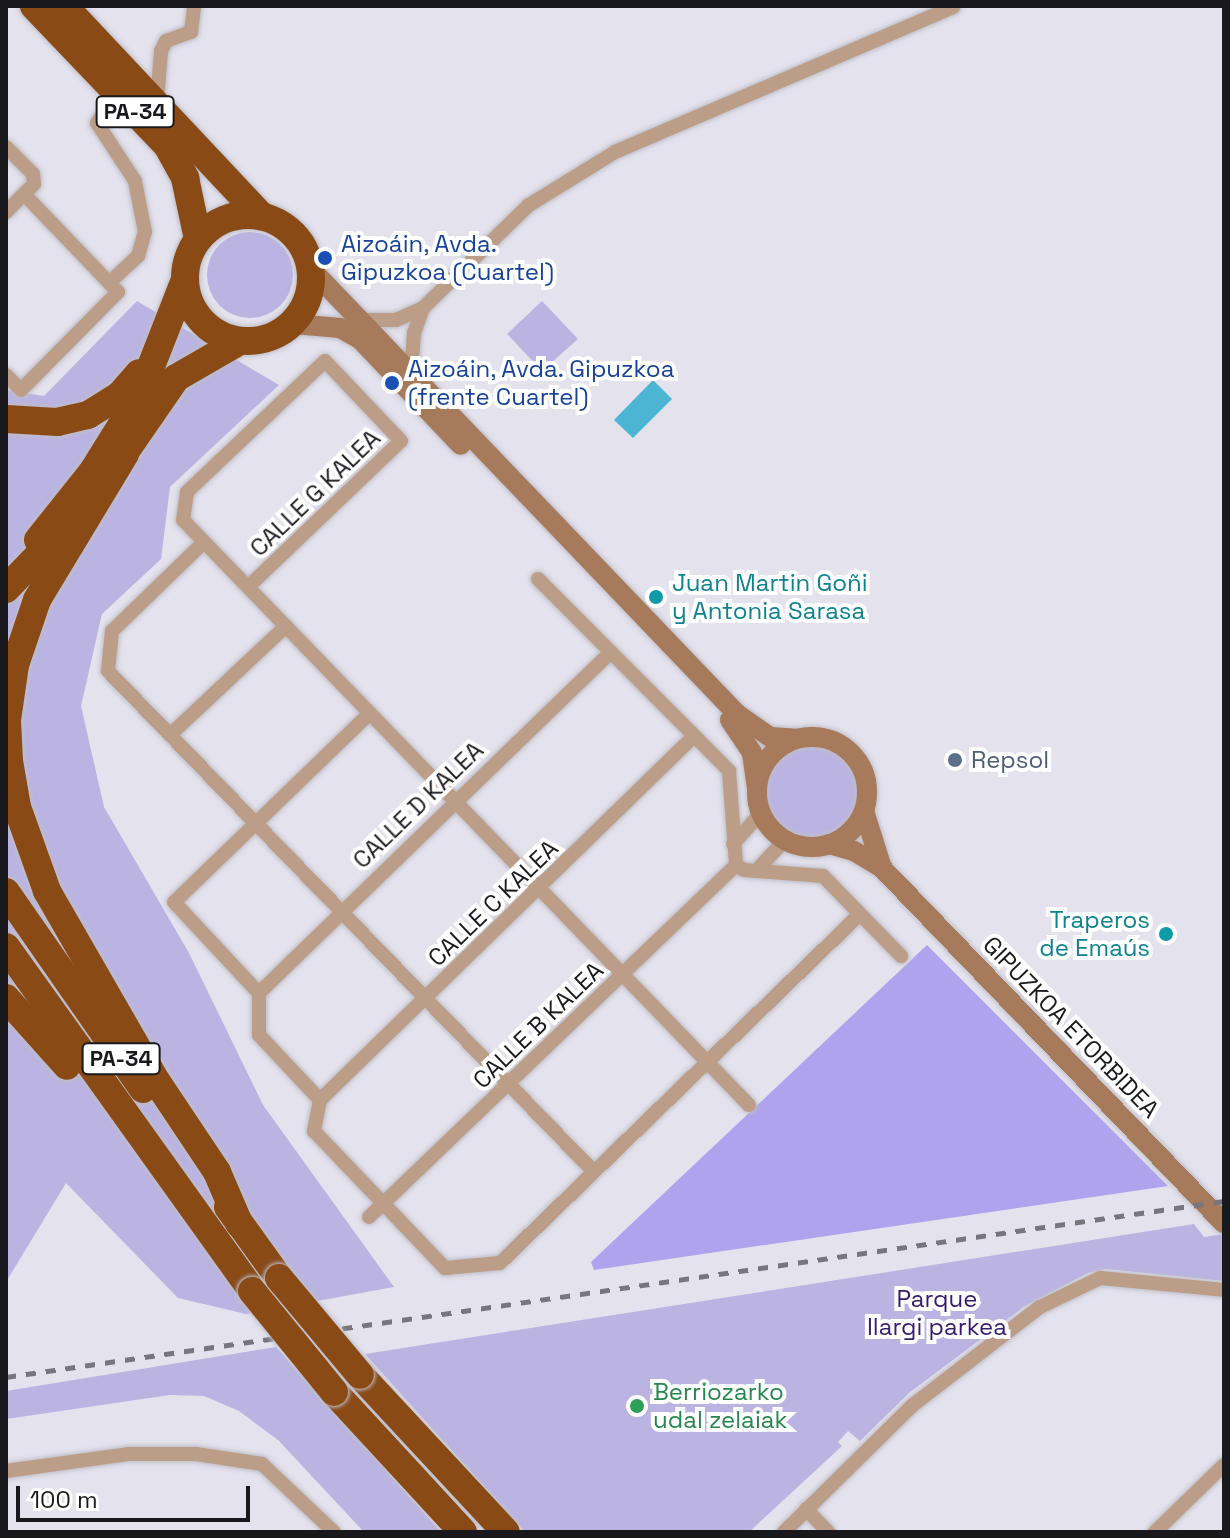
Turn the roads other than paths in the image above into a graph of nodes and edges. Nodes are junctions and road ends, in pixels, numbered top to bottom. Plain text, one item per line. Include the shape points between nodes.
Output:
1 (34, 6) edge
2 (64, 6) edge
3 (194, 6) edge
4 (953, 7) edge
5 (117, 94) junction
6 (157, 102) junction
7 (6, 147) edge
8 (26, 196) junction
9 (6, 212) edge
10 (261, 216) junction
11 (198, 239) junction
12 (310, 268) junction
13 (184, 282) junction
14 (109, 283) junction
15 (423, 308) junction
16 (361, 320) junction
17 (294, 324) junction
18 (240, 341) junction
19 (159, 347) junction
20 (411, 373) junction
21 (6, 375) edge
22 (6, 419) edge
23 (125, 454) junction
24 (204, 542) junction
25 (6, 572) edge
26 (538, 579) dead end
27 (248, 587) junction
28 (6, 589) edge
29 (286, 626) junction
30 (611, 652) junction
31 (370, 713) junction
32 (170, 735) junction
33 (694, 736) junction
34 (796, 739) junction
35 (757, 788) junction
36 (455, 800) junction
37 (864, 811) junction
38 (761, 813) junction
39 (256, 823) junction
40 (784, 841) junction
41 (733, 844) junction
42 (829, 844) junction
43 (736, 865) junction
44 (882, 868) junction
45 (756, 871) junction
46 (540, 888) junction
47 (6, 892) edge
48 (339, 911) junction
49 (860, 914) junction
50 (6, 947) edge
51 (901, 956) dead end
52 (623, 974) junction
53 (259, 993) junction
54 (6, 998) edge
55 (426, 999) junction
56 (708, 1062) junction
57 (509, 1084) junction
58 (320, 1100) junction
59 (749, 1105) dead end
60 (594, 1172) junction
61 (382, 1204) junction
62 (187, 1205) junction
63 (369, 1217) dead end
64 (239, 1223) junction
65 (1224, 1223) edge
66 (1224, 1290) edge
67 (1224, 1465) edge
68 (6, 1471) edge
69 (806, 1509) junction
70 (334, 1532) edge
71 (463, 1532) edge
72 (506, 1532) edge
73 (784, 1532) edge
74 (828, 1532) edge
75 (1155, 1532) edge

1 - 5 highway, PA-34
2 - 6 highway, PA-34
3 - 6 street via 191,32 166,41 161,51
4 - 15 street via 615,152 529,205
5 - 11 highway, PA-34 via 167,145 185,178
5 - 14 street via 97,123 135,181 145,232 138,256
6 - 10 highway, PA-34
7 - 8 street via 33,174
8 - 9 street
8 - 14 street
10 - 11 highway via 226,219
10 - 12 highway, PA-34 via 294,235
11 - 13 highway
12 - 16 main road
12 - 17 highway via 306,303
13 - 18 highway via 201,322
13 - 19 highway
14 - 21 street via 118,292 21,390
15 - 16 street via 396,320
15 - 20 street via 412,342
16 - 20 main road
17 - 18 highway via 261,340
17 - 35 main road via 340,328 360,339 737,727 752,753
18 - 23 highway via 176,378
19 - 22 highway via 120,395 88,415 57,422
19 - 25 highway via 139,397 93,471 53,525
20 - 34 main road via 737,714 770,737
23 - 28 highway
23 - 64 highway via 37,600 15,665 7,720 9,761 17,807 47,891 157,1082 217,1172
24 - 27 street
24 - 27 street, CALLE G KALEA via 183,520 187,492 325,361 401,441
24 - 32 street via 112,631 106,661 108,671
26 - 30 street
27 - 29 street
29 - 31 street
29 - 32 street
30 - 33 street
30 - 36 street, CALLE D KALEA
31 - 36 street
31 - 39 street
32 - 39 street
33 - 41 street via 729,771
33 - 46 street, CALLE C KALEA
34 - 35 main road via 769,757
34 - 37 main road via 831,740 846,749 866,778
35 - 38 main road
36 - 46 street
36 - 48 street, CALLE D KALEA
37 - 42 main road via 844,837
37 - 44 main road, GIPUZKOA ETORBIDEA
38 - 40 main road
38 - 41 street
39 - 48 street
39 - 53 street via 174,902
40 - 42 main road via 811,847
40 - 45 street
41 - 43 street
42 - 44 main road, GIPUZKOA ETORBIDEA
43 - 45 street
43 - 52 street, CALLE B KALEA
44 - 65 main road, GIPUZKOA ETORBIDEA
45 - 49 street via 823,876
46 - 52 street
46 - 55 street, CALLE C KALEA
47 - 64 highway, PA-34
48 - 53 street, CALLE D KALEA
48 - 55 street
49 - 51 street
49 - 56 street
50 - 62 highway, PA-34
52 - 56 street
52 - 57 street, CALLE B KALEA
53 - 58 street via 259,1035
54 - 62 highway via 144,1165
55 - 57 street
55 - 58 street, CALLE C KALEA
56 - 59 street
56 - 60 street
57 - 60 street
57 - 61 street, CALLE B KALEA
58 - 61 street via 314,1131
60 - 61 street via 500,1263 445,1268
61 - 63 street, CALLE B KALEA
62 - 71 highway, PA-34, bridge via 334,1392
64 - 72 highway, PA-34, bridge via 360,1375
66 - 69 street via 1100,1278 1040,1307 913,1405
67 - 75 street
68 - 70 street via 128,1454 196,1454 262,1464
69 - 73 street
69 - 74 street

